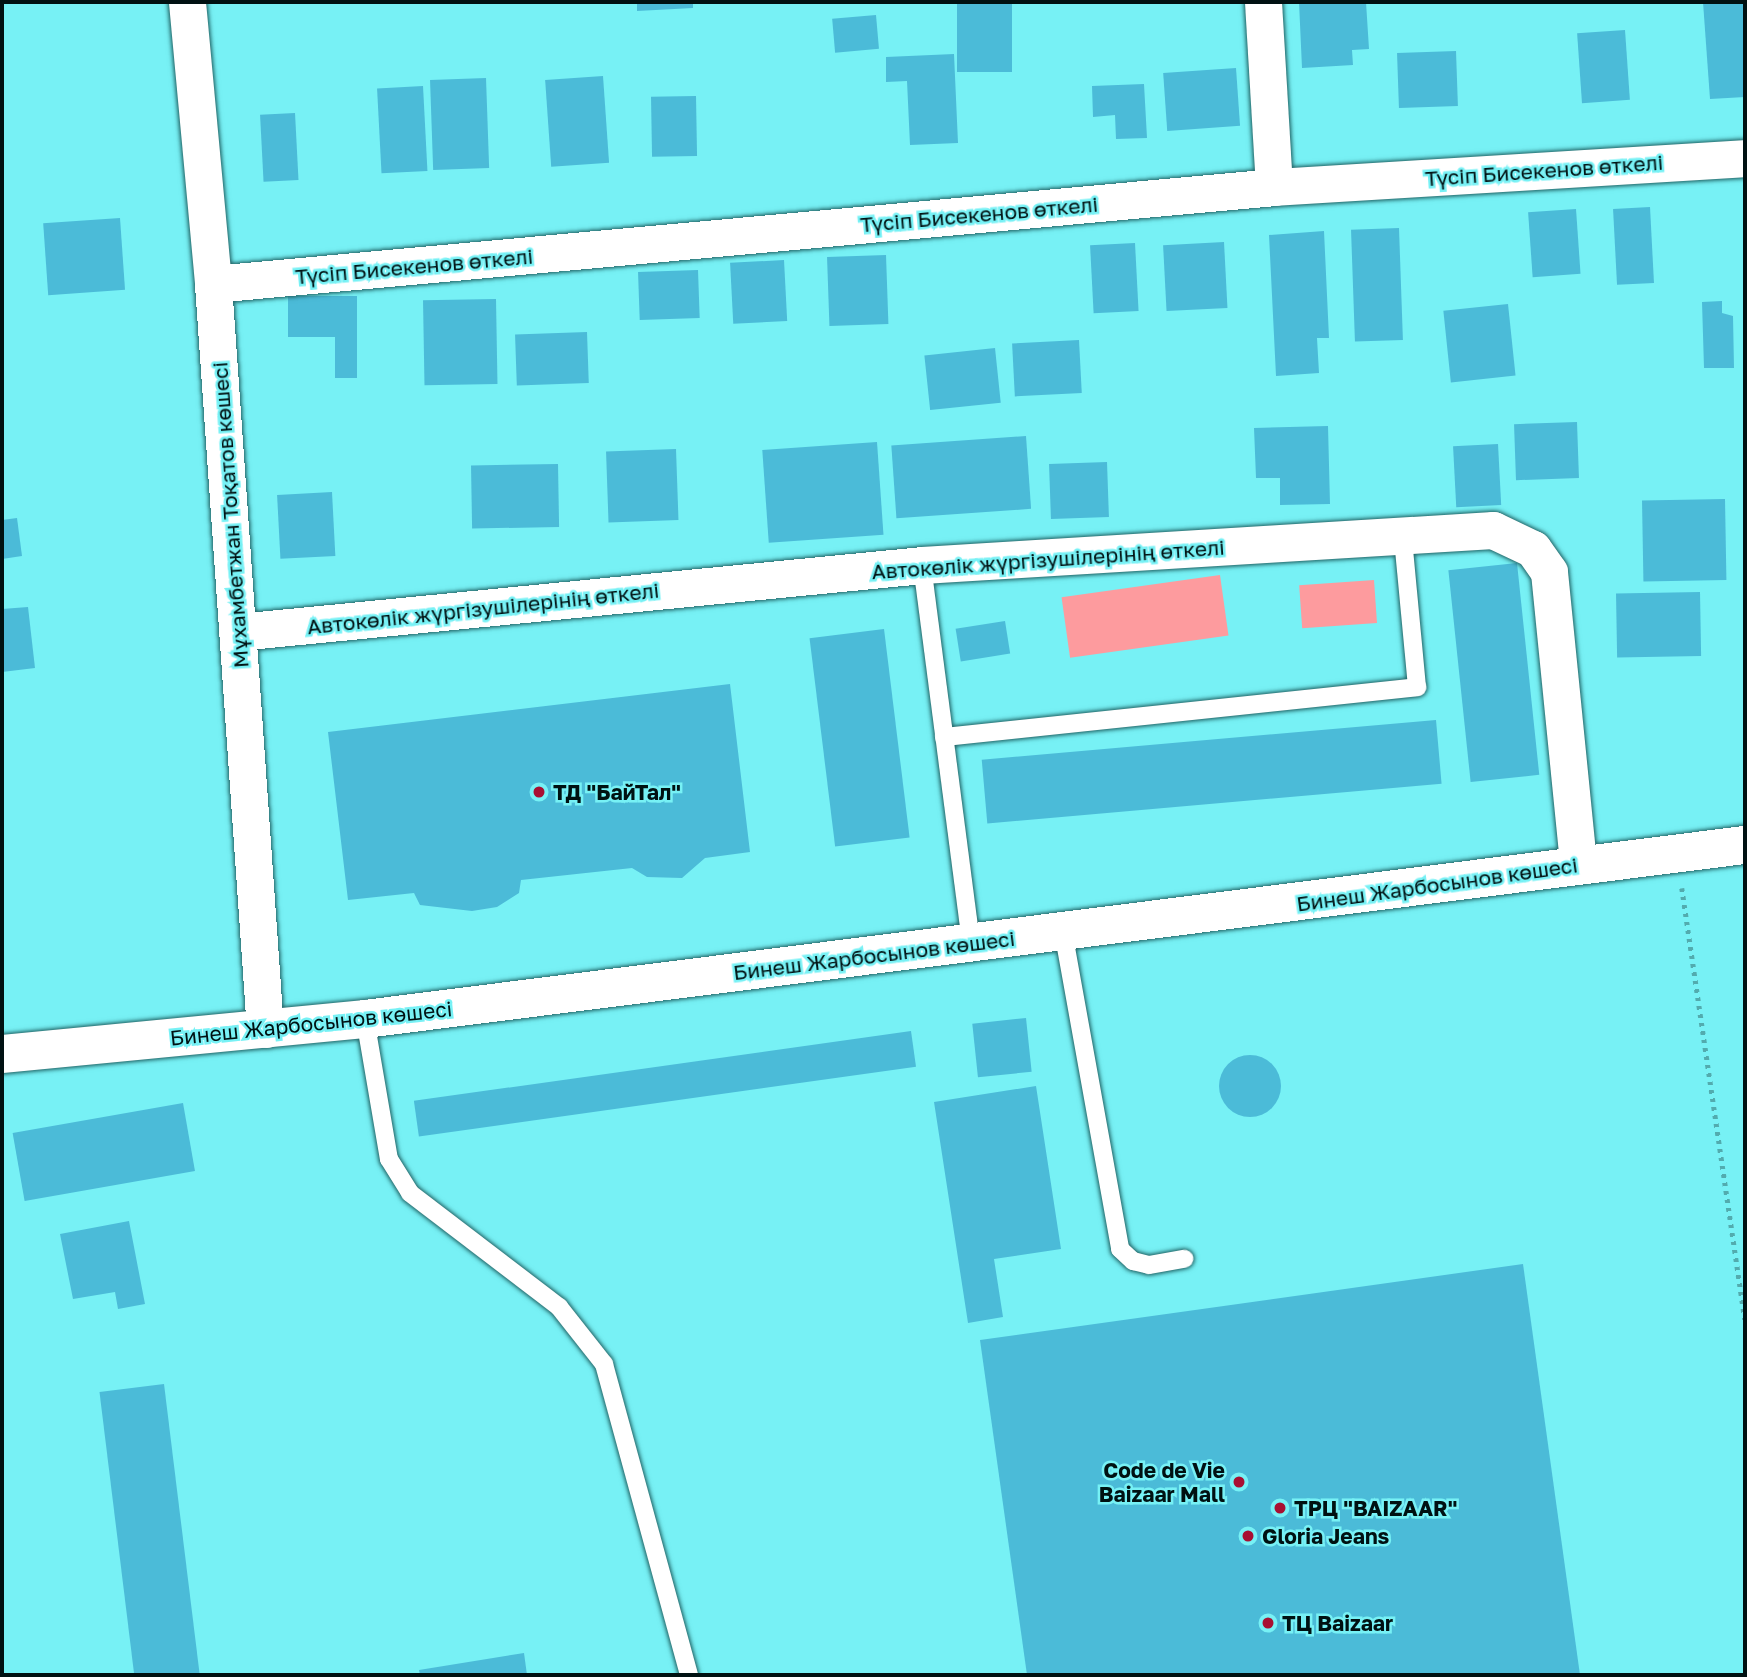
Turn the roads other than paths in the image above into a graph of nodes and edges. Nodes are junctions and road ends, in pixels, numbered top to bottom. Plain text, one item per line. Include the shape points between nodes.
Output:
1 (187, 2) edge
2 (1263, 2) edge
3 (1745, 158) edge
4 (1274, 187) junction
5 (213, 284) junction
6 (1403, 538) junction
7 (922, 565) junction
8 (238, 632) junction
9 (944, 737) junction
10 (1745, 845) edge
11 (1578, 865) junction
12 (1063, 931) junction
13 (971, 943) junction
14 (365, 1019) junction
15 (265, 1029) junction
16 (2, 1054) edge
17 (1184, 1259) dead end
18 (689, 1675) edge

1 - 5 street, Мұхамбетжан Тоқатов көшесі
2 - 4 street
3 - 4 street, Түсіп Бисекенов өткелі
4 - 5 street, Түсіп Бисекенов өткелі
5 - 8 street, Мұхамбетжан Тоқатов көшесі
6 - 7 street, Автокөлік жүргізушілерінің өткелі
6 - 9 lane via 1417,687
6 - 11 street, Автокөлік жүргізушілерінің өткелі via 1493,530 1533,549 1549,572
7 - 8 street, Автокөлік жүргізушілерінің өткелі
7 - 9 lane
8 - 15 street, Мұхамбетжан Тоқатов көшесі
9 - 13 lane
10 - 11 street, Бинеш Жарбосынов көшесі
11 - 12 street, Бинеш Жарбосынов көшесі
12 - 13 street, Бинеш Жарбосынов көшесі
12 - 17 lane via 1121,1249 1133,1261 1149,1265
13 - 14 street, Бинеш Жарбосынов көшесі
14 - 15 street, Бинеш Жарбосынов көшесі
14 - 18 lane via 389,1159 411,1193 443,1223 559,1307 604,1364
15 - 16 street, Бинеш Жарбосынов көшесі

